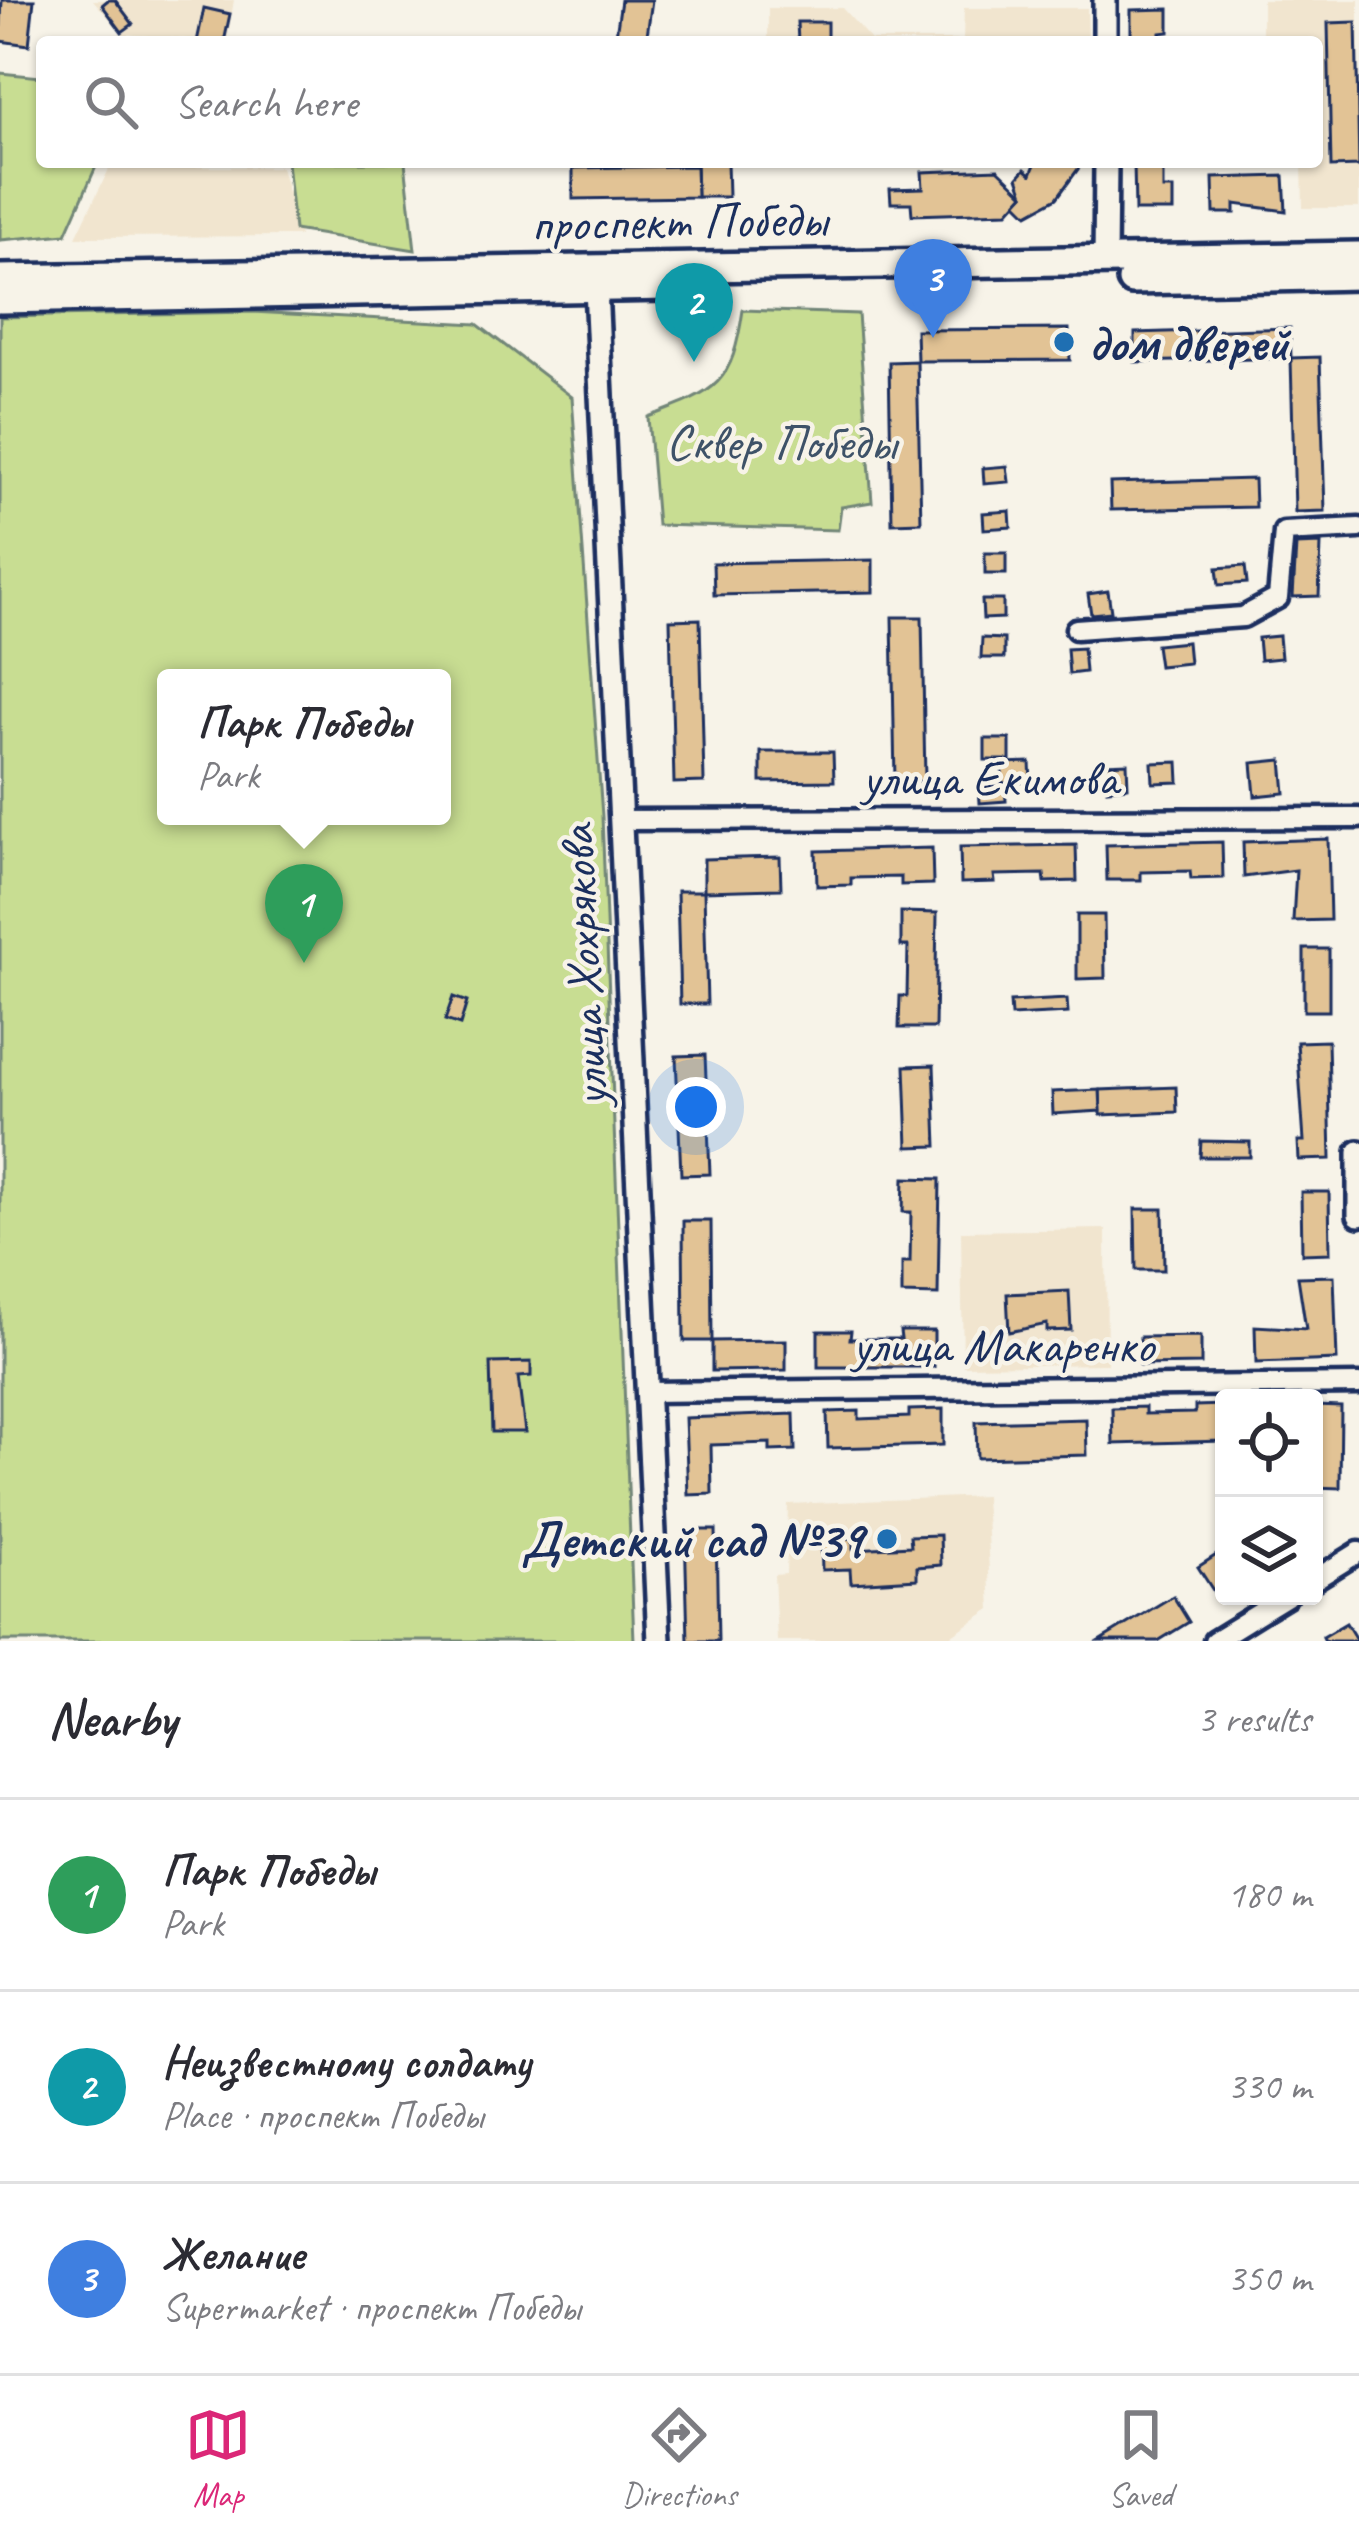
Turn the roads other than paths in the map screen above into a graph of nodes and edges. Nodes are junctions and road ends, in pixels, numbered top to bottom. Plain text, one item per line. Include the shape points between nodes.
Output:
1 (1105, 0) edge
2 (1106, 36) edge
3 (1106, 168) edge
4 (1359, 256) edge
5 (1104, 271) junction
6 (1359, 275) edge
7 (595, 278) junction
8 (0, 280) edge
9 (0, 299) edge
10 (1359, 528) edge
11 (1076, 629) dead end
12 (1359, 818) edge
13 (620, 820) junction
14 (1359, 1152) edge
15 (1359, 1215) edge
16 (1359, 1384) edge
17 (647, 1392) junction
18 (1359, 1552) edge
19 (1323, 1574) edge
20 (1272, 1605) edge
21 (659, 1641) edge
22 (1214, 1641) edge

1 - 2 street
3 - 5 street
4 - 5 main road, проспект Победы
5 - 6 main road, проспект Победы
5 - 7 main road, проспект Победы
7 - 8 main road, проспект Победы
7 - 9 main road, проспект Победы
7 - 13 street, улица Хохрякова
10 - 11 street via 1284,532 1278,598 1243,617
12 - 13 street, улица Екимова
13 - 17 street, улица Хохрякова
14 - 15 street
16 - 17 street, улица Макаренко
17 - 21 street, улица Хохрякова
18 - 19 street
20 - 22 street

